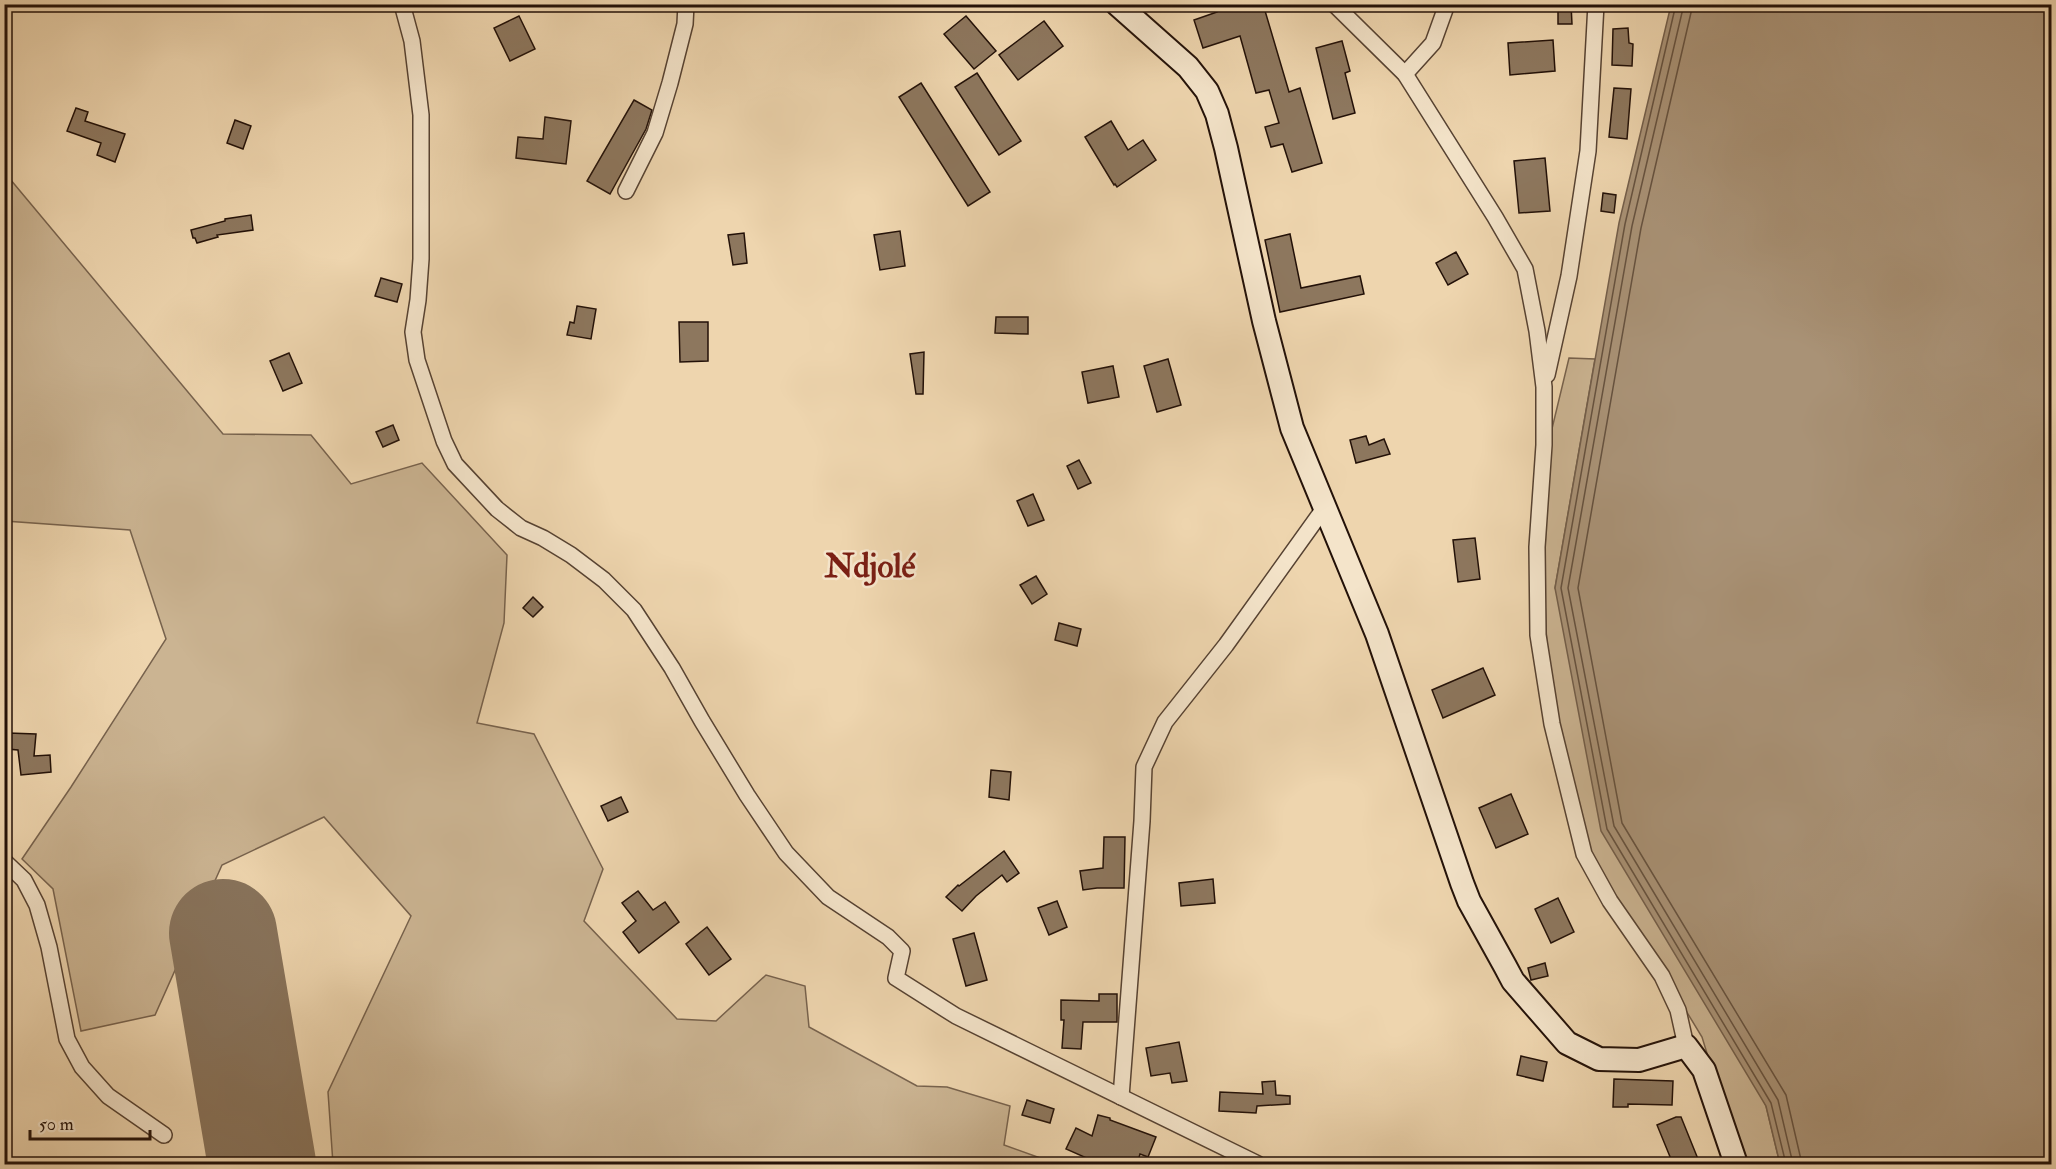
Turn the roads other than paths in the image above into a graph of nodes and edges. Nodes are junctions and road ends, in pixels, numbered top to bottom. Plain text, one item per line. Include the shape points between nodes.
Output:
1 (402, 4) edge
2 (686, 4) edge
3 (1117, 4) edge
4 (1334, 4) edge
5 (1447, 4) edge
6 (1596, 4) edge
7 (1405, 74) junction
8 (626, 191) dead end
9 (1544, 387) junction
10 (1325, 507) junction
11 (4, 861) edge
12 (1686, 1046) junction
13 (1121, 1097) junction
14 (164, 1135) dead end
15 (1258, 1164) edge
16 (1736, 1164) edge

1 - 13 street via 412,42 422,115 421,259 413,332 420,371 455,464 513,522 571,555 634,610 786,854 828,897 888,937 902,951 896,978 956,1016
2 - 8 street via 685,24 655,133
3 - 10 street via 1188,67 1207,92 1217,114 1292,428
4 - 7 street
5 - 7 street via 1433,43
6 - 9 street via 1588,151 1569,276
7 - 9 street via 1525,269
9 - 12 street via 1538,624 1552,724 1584,854 1662,976 1678,1010
10 - 12 street via 1377,634 1469,901 1513,981 1567,1043 1599,1059 1639,1060
10 - 13 street via 1165,722 1144,766
11 - 14 street via 24,880 37,905 67,1039 82,1067 108,1096
12 - 16 street via 1704,1070
13 - 15 street

